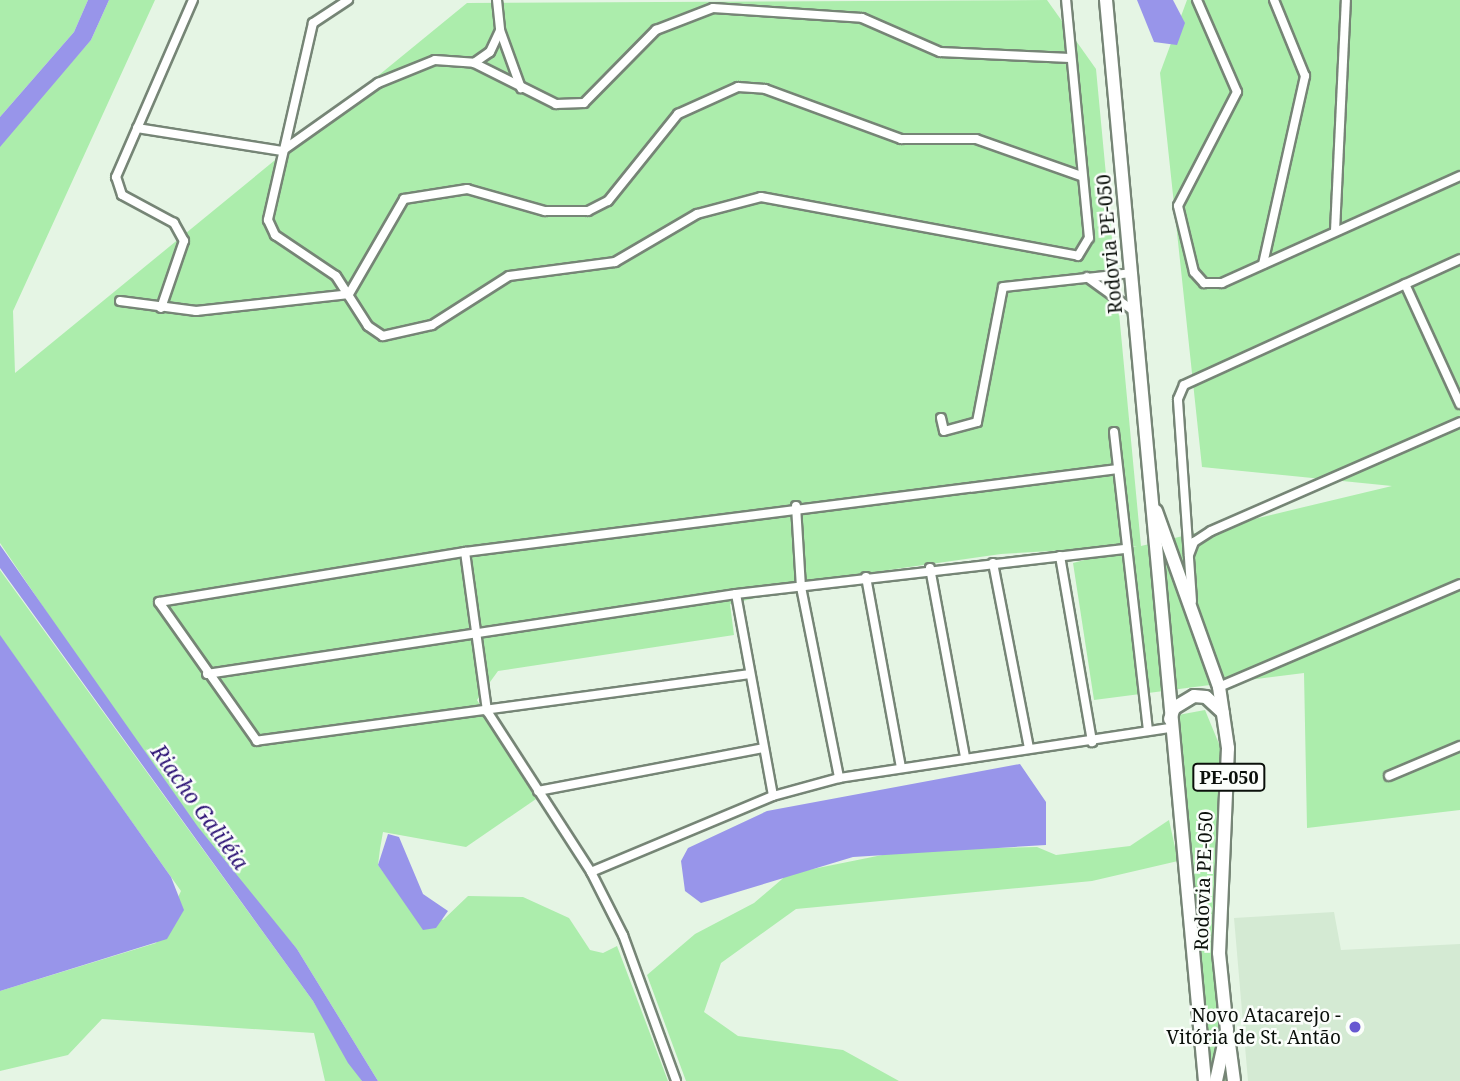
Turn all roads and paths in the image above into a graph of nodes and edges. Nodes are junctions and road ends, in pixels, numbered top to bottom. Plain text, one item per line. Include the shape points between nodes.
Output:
1 (192, 0) edge
2 (348, 0) edge
3 (497, 0) edge
4 (1066, 0) edge
5 (1106, 0) edge
6 (1197, 0) edge
7 (1274, 0) edge
8 (1346, 0) edge
9 (500, 30) junction
10 (1070, 58) junction
11 (474, 63) junction
12 (521, 88) junction
13 (137, 128) junction
14 (282, 151) junction
15 (1081, 176) junction
16 (1460, 176) edge
17 (1335, 231) junction
18 (1460, 259) edge
19 (1263, 264) junction
20 (1131, 273) junction
21 (1087, 277) junction
22 (1405, 284) junction
23 (349, 294) junction
24 (120, 301) dead end
25 (161, 307) junction
26 (1136, 313) junction
27 (1460, 404) edge
28 (941, 418) dead end
29 (1460, 422) edge
30 (1114, 432) dead end
31 (1118, 469) junction
32 (1148, 484) junction
33 (796, 506) junction
34 (1126, 549) junction
35 (465, 552) junction
36 (1060, 556) junction
37 (1188, 558) junction
38 (993, 563) junction
39 (930, 568) junction
40 (866, 577) junction
41 (1460, 584) edge
42 (801, 587) junction
43 (736, 594) junction
44 (1195, 623) junction
45 (476, 631) junction
46 (207, 674) junction
47 (751, 674) junction
48 (1219, 687) junction
49 (487, 711) junction
50 (1223, 714) junction
51 (1170, 724) junction
52 (1148, 732) junction
53 (1092, 742) junction
54 (1460, 746) edge
55 (763, 748) junction
56 (1029, 749) junction
57 (965, 757) junction
58 (901, 768) junction
59 (1389, 776) dead end
60 (839, 778) junction
61 (538, 791) junction
62 (773, 796) junction
63 (591, 872) junction
64 (1227, 1030) junction
65 (676, 1081) edge
66 (1205, 1081) edge
67 (1216, 1081) edge
68 (1234, 1081) edge

1 - 13 street
2 - 14 street via 313,23
3 - 9 street
4 - 10 street
5 - 20 main road, Rodovia PE-050 / PE-050
6 - 19 street via 1237,92 1180,200 1181,229 1203,283 1222,283
7 - 19 street via 1305,76
8 - 17 street
9 - 11 street via 490,52
9 - 12 street
10 - 12 street via 940,52 862,18 713,8 656,30 584,103 556,104
10 - 15 street
11 - 12 street
11 - 14 street via 435,60 400,72
13 - 14 street
13 - 25 street via 122,156 117,185 122,195 174,223 184,241
14 - 23 street via 270,231 332,273
15 - 23 street via 976,139 901,139 765,89 738,87 678,114 608,201 588,211 545,211 467,189 404,199
15 - 23 street via 1089,239 1078,256 761,197 697,214 615,262 509,276 432,325 401,333 378,334
16 - 17 street
17 - 19 street
18 - 22 street
20 - 21 street
20 - 26 main road, Rodovia PE-050 / PE-050
21 - 26 street
21 - 28 street via 1000,290 978,420 944,431
22 - 27 street
22 - 37 street via 1184,385 1178,399
23 - 25 street via 208,310
24 - 25 street
26 - 32 main road, Rodovia PE-050 / PE-050
29 - 37 street via 1205,534
30 - 31 street
31 - 33 street
31 - 34 street
32 - 44 main road, Rodovia PE-050 / PE-050
32 - 51 main road, Rodovia PE-050 / PE-050
33 - 35 street
33 - 42 street
34 - 36 street
34 - 52 street
35 - 45 street
35 - 46 street via 162,599 163,613
36 - 38 street
36 - 53 street
37 - 44 street
38 - 39 street
38 - 56 street
39 - 40 street
39 - 57 street
40 - 42 street
40 - 58 street
41 - 48 street
42 - 43 street
42 - 60 street
43 - 45 street
43 - 47 street
44 - 48 main road, Rodovia PE-050 / PE-050
45 - 46 street
45 - 49 street
46 - 49 street via 257,741
47 - 49 street
47 - 55 street
48 - 50 main road, Rodovia PE-050 / PE-050
49 - 61 street
50 - 51 main road via 1217,703 1194,696 1183,700
50 - 64 main road, Rodovia PE-050 / PE-050 via 1229,778 1219,953
51 - 52 street
51 - 66 main road, Rodovia PE-050 / PE-050
52 - 53 street
53 - 56 street
54 - 59 street
55 - 61 street
55 - 62 street
56 - 57 street
57 - 58 street
58 - 60 street
60 - 62 street
61 - 63 street
62 - 63 street
63 - 65 street via 628,947
64 - 67 main road, Rodovia PE-050 / PE-050
64 - 68 main road

